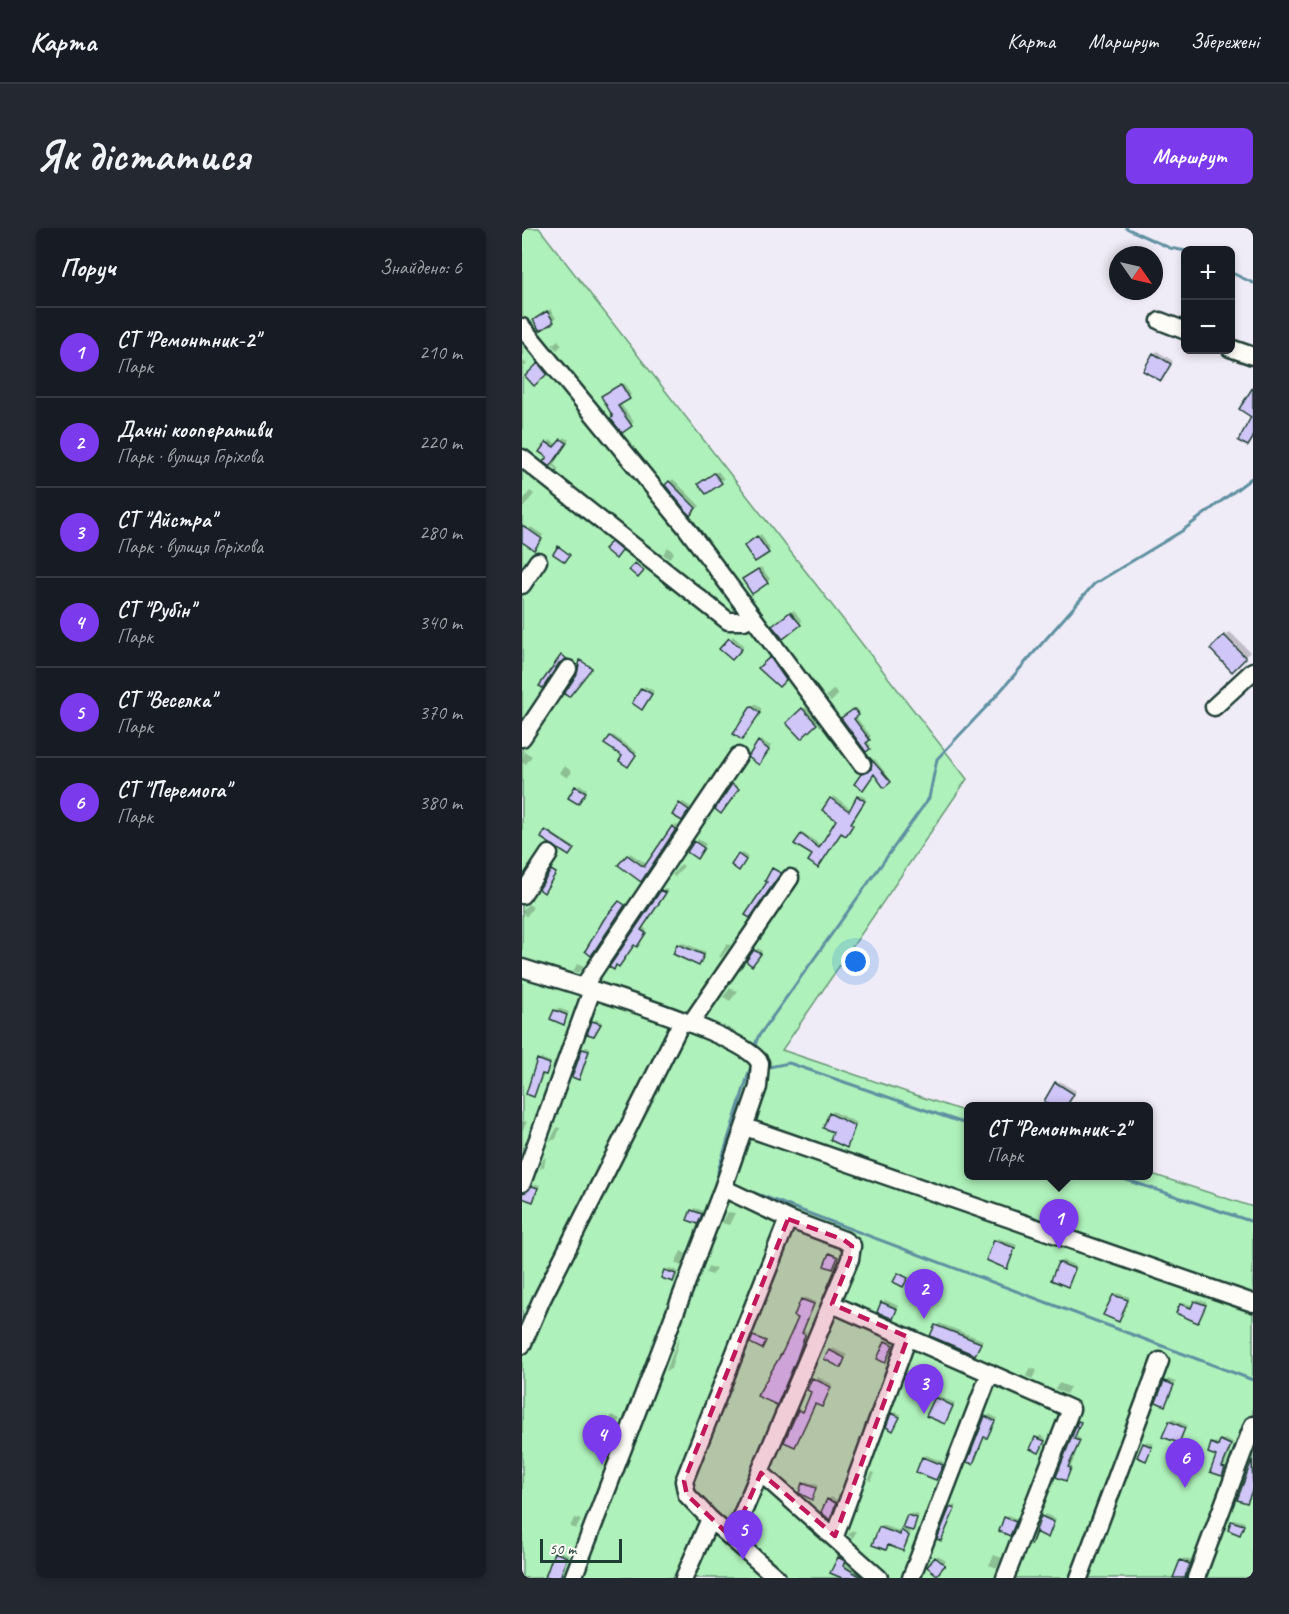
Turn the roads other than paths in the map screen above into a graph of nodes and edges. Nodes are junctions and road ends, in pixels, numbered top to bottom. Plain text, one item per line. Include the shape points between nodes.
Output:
1 (1161, 321) dead end
2 (522, 327) edge
3 (1181, 329) edge
4 (1235, 350) edge
5 (1253, 356) edge
6 (522, 458) edge
7 (538, 561) dead end
8 (522, 585) edge
9 (752, 615) junction
10 (568, 669) dead end
11 (1253, 671) edge
12 (1214, 707) dead end
13 (522, 738) edge
14 (738, 756) dead end
15 (862, 764) dead end
16 (549, 854) dead end
17 (790, 878) dead end
18 (522, 895) edge
19 (523, 971) edge
20 (587, 989) junction
21 (687, 1022) junction
22 (745, 1127) junction
23 (522, 1183) edge
24 (723, 1188) junction
25 (788, 1220) junction
26 (1253, 1303) edge
27 (832, 1304) junction
28 (908, 1337) junction
29 (522, 1345) edge
30 (1160, 1360) dead end
31 (990, 1373) junction
32 (1253, 1425) edge
33 (761, 1473) junction
34 (710, 1519) junction
35 (836, 1536) junction
36 (732, 1538) junction
37 (776, 1577) edge
38 (573, 1578) edge
39 (684, 1578) edge
40 (879, 1578) edge
41 (911, 1578) edge
42 (1005, 1578) edge
43 (1079, 1578) edge
44 (1197, 1578) edge

1 - 3 street
2 - 9 street via 685,526
4 - 5 street
6 - 9 street via 728,621 744,621
7 - 8 street
9 - 15 street
10 - 13 street
11 - 12 street
14 - 20 street
16 - 18 street
17 - 21 street
19 - 20 street
20 - 21 street
20 - 23 street
21 - 22 street via 734,1040 750,1050 760,1063 760,1079
21 - 29 street via 541,1301
22 - 24 street
22 - 26 street
24 - 25 street
24 - 38 street
25 - 27 street via 852,1246
25 - 34 street via 684,1481 687,1495
27 - 28 street
27 - 33 street
28 - 31 street
28 - 35 street
30 - 43 street
31 - 41 street
31 - 42 street via 1071,1409
32 - 44 street
33 - 35 street
33 - 36 street
34 - 36 street
34 - 39 street
35 - 40 street
36 - 37 street

